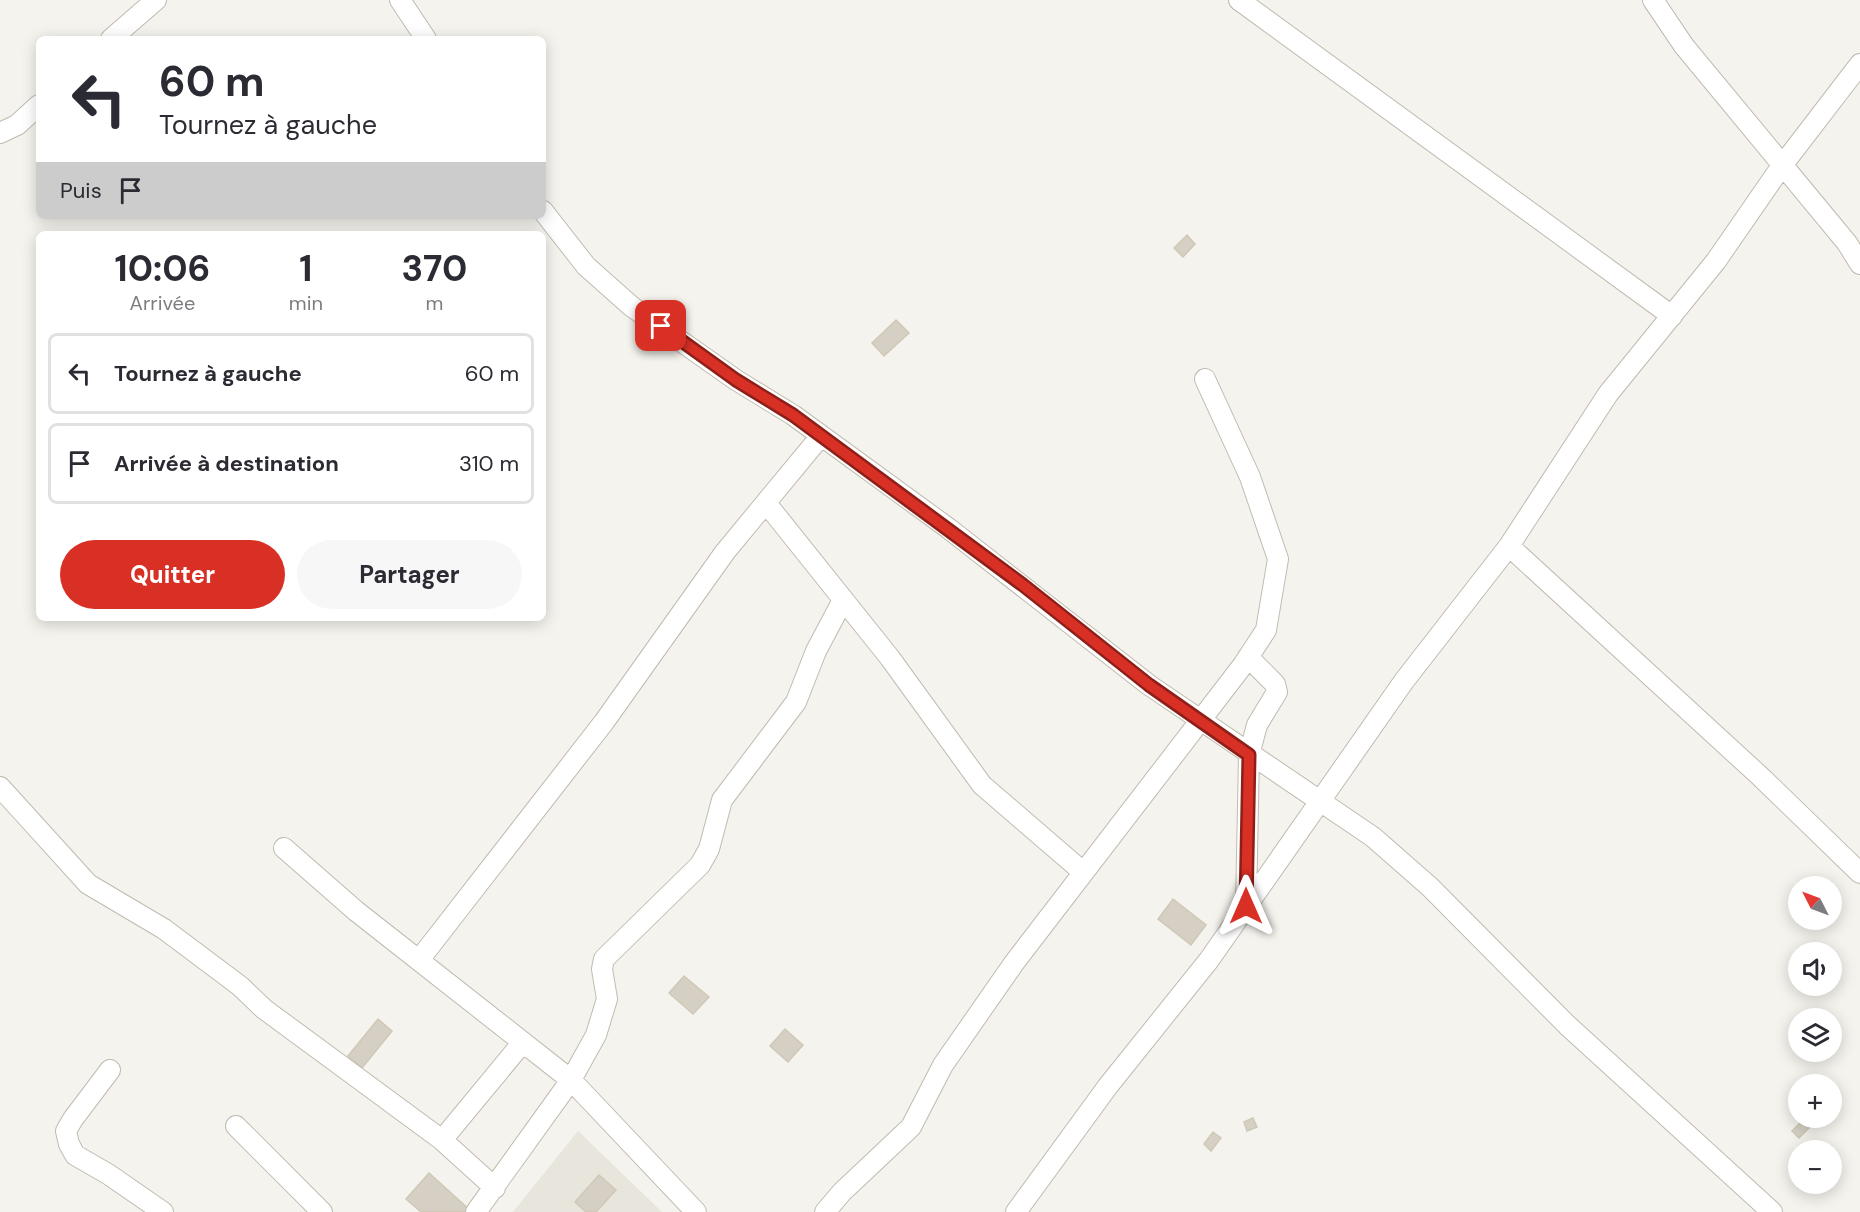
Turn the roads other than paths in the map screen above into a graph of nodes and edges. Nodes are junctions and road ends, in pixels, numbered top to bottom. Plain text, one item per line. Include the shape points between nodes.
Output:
1 (156, 0) edge
2 (400, 0) edge
3 (1239, 0) edge
4 (1653, 0) edge
5 (114, 36) edge
6 (424, 36) edge
7 (1860, 64) edge
8 (36, 108) edge
9 (0, 133) edge
10 (1781, 166) junction
11 (546, 215) edge
12 (1860, 264) edge
13 (1672, 316) junction
14 (1205, 379) dead end
15 (820, 437) junction
16 (766, 502) junction
17 (1509, 546) junction
18 (843, 600) junction
19 (1248, 657) junction
20 (1198, 719) junction
21 (1249, 755) junction
22 (0, 787) edge
23 (1319, 801) junction
24 (284, 848) dead end
25 (1083, 872) junction
26 (1860, 873) edge
27 (1246, 906) junction
28 (419, 960) junction
29 (523, 1042) junction
30 (110, 1070) dead end
31 (572, 1080) junction
32 (236, 1126) dead end
33 (442, 1140) junction
34 (495, 1188) junction
35 (163, 1212) edge
36 (322, 1212) edge
37 (476, 1212) edge
38 (696, 1212) edge
39 (825, 1212) edge
40 (1016, 1212) edge
41 (1772, 1212) edge

1 - 5 street
2 - 6 street
3 - 13 street
4 - 10 street via 1684,46
7 - 10 street
8 - 9 street via 17,125
10 - 12 street via 1847,243
10 - 13 street via 1716,261
11 - 15 street via 586,266 631,306
13 - 17 street via 1608,394
14 - 19 street via 1250,477 1278,559 1266,630
15 - 16 street
15 - 20 street via 957,535
16 - 18 street
16 - 28 street via 725,552 604,722
17 - 23 street via 1404,681
17 - 26 street
18 - 25 street via 982,785
18 - 31 street via 816,651 796,702 722,800 709,849 700,865 604,959 604,1016
19 - 20 street
19 - 21 street via 1275,684 1277,692 1257,725
20 - 21 street
20 - 25 street
21 - 23 street
21 - 27 street
22 - 33 street via 88,884 164,929 264,1009
23 - 27 street
23 - 41 street via 1373,837 1430,887 1567,1025
24 - 28 street
25 - 39 street via 943,1065 911,1127
27 - 40 street
28 - 29 street
29 - 31 street
29 - 33 street
30 - 35 street via 69,1125 69,1144 75,1155
31 - 34 street
31 - 38 street
32 - 36 street
33 - 34 street
34 - 37 street

